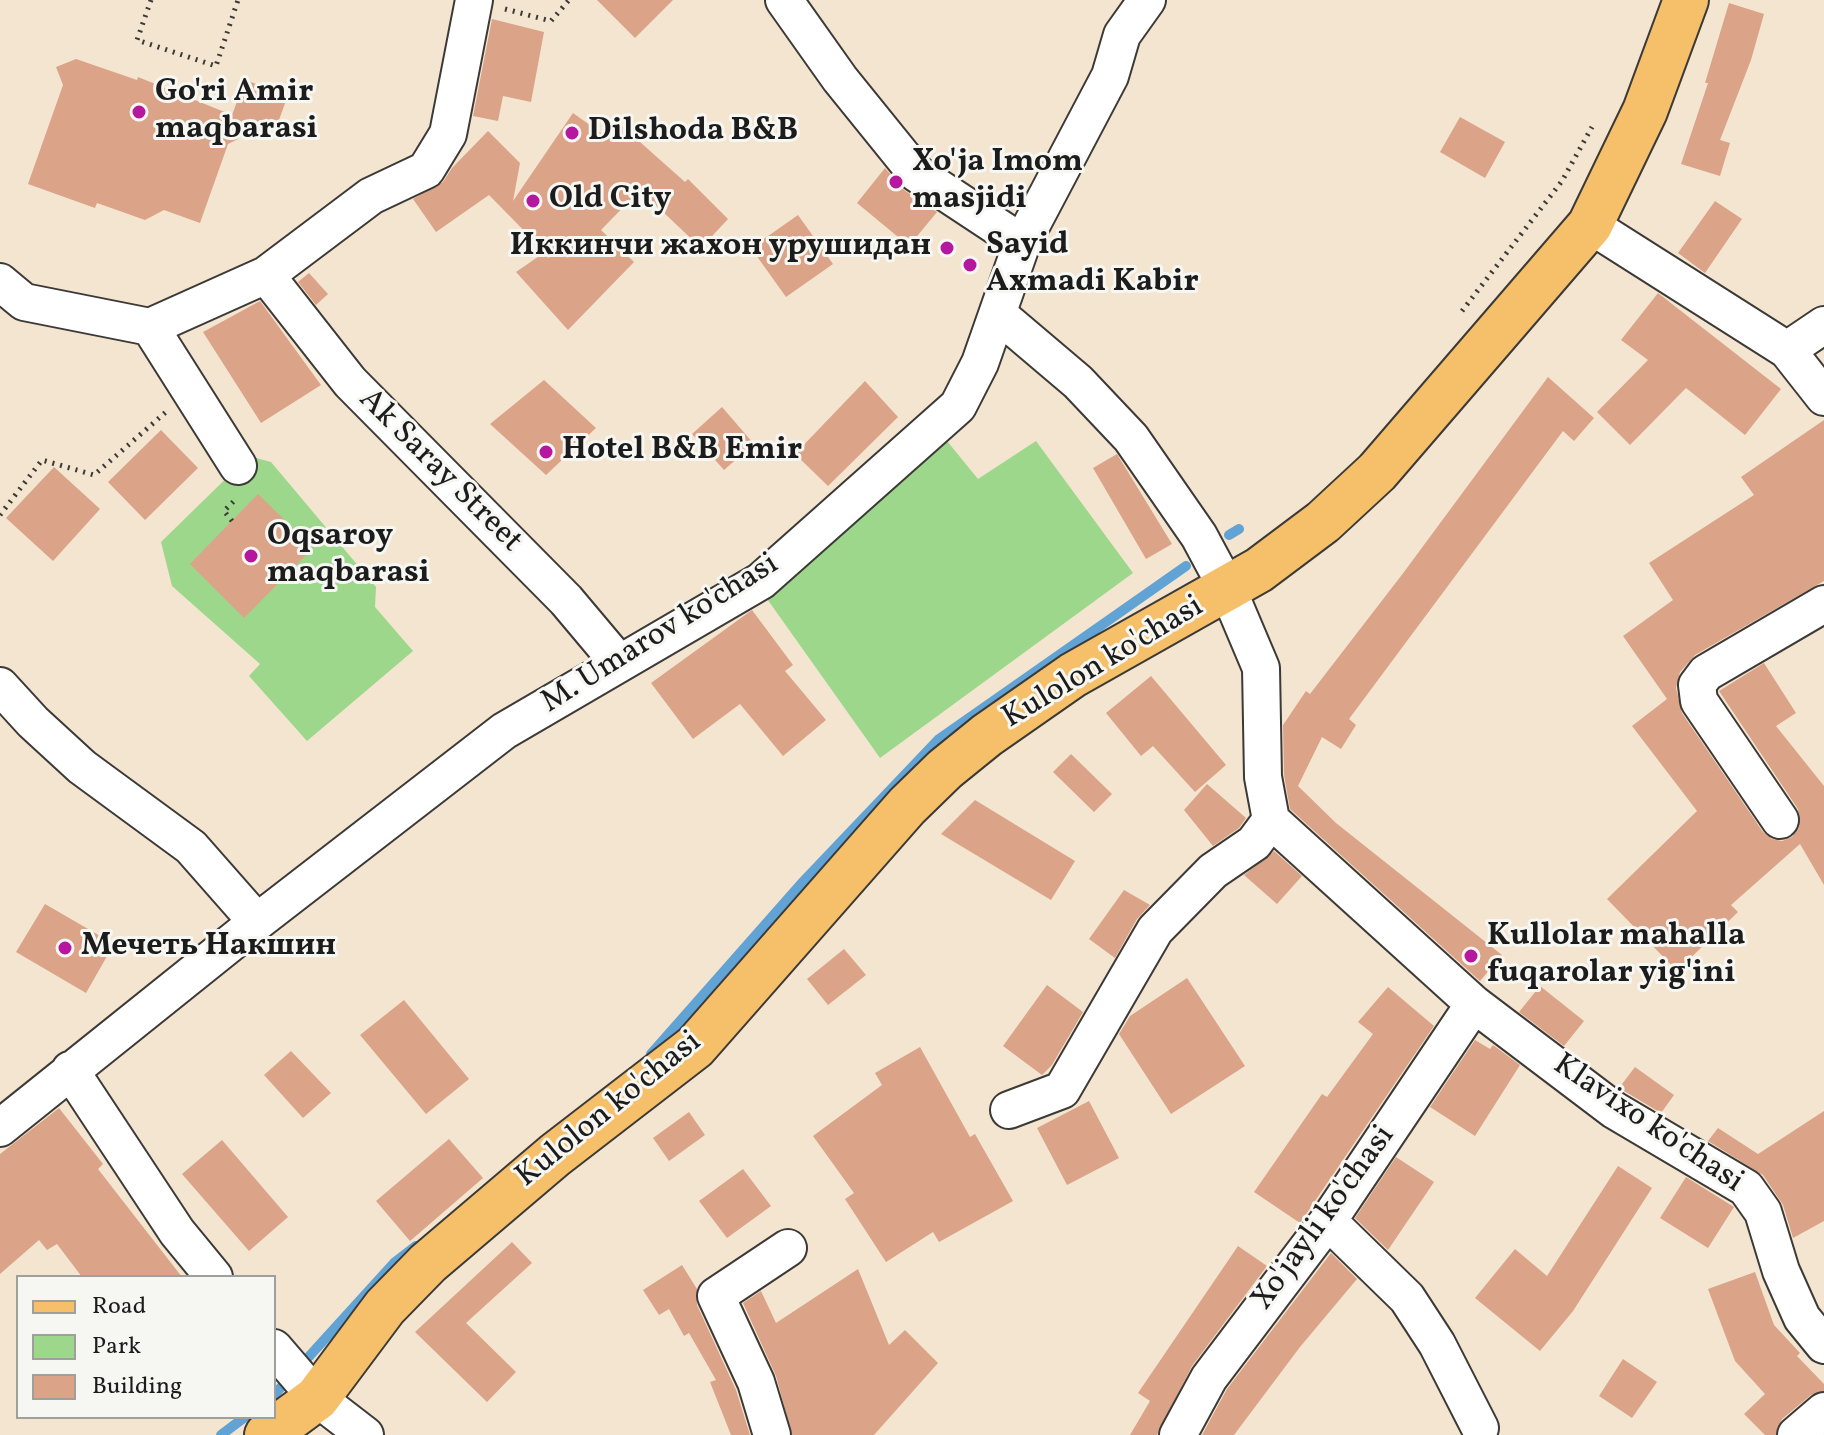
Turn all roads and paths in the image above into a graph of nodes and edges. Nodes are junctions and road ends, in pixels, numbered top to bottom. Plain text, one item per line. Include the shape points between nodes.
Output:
1 (151, 0) edge
2 (238, 0) edge
3 (569, 0) edge
4 (784, 0) edge
5 (1147, 0) edge
6 (1686, 0) edge
7 (487, 4) edge
8 (1599, 114) dead end
9 (1562, 181) dead end
10 (1590, 225) junction
11 (1022, 243) junction
12 (266, 275) junction
13 (0, 282) edge
14 (999, 315) junction
15 (1824, 325) edge
16 (150, 327) junction
17 (1787, 350) junction
18 (190, 391) junction
19 (1824, 397) edge
20 (238, 466) dead end
21 (0, 515) edge
22 (1228, 590) junction
23 (1824, 604) edge
24 (619, 663) junction
25 (0, 686) edge
26 (1271, 820) junction
27 (1780, 820) dead end
28 (257, 922) junction
29 (1474, 1004) junction
30 (70, 1070) junction
31 (1009, 1110) dead end
32 (0, 1128) edge
33 (1328, 1221) junction
34 (788, 1248) dead end
35 (212, 1275) edge
36 (1824, 1345) edge
37 (296, 1373) edge
38 (1824, 1411) edge
39 (276, 1416) edge
40 (1480, 1428) dead end
41 (365, 1435) edge
42 (772, 1435) edge
43 (1178, 1435) edge
44 (1796, 1435) edge

1 - 2 path via 137,40 216,66
3 - 7 path via 551,21
4 - 11 street via 916,173
5 - 11 street, M. Umarov ko'chasi via 1122,35 1110,76
6 - 10 main road, Kulolon ko'chasi via 1645,111
7 - 12 street via 448,134 426,170 371,196
8 - 9 path
10 - 17 street
10 - 22 main road, Kulolon ko'chasi via 1377,472 1323,522
11 - 14 street, M. Umarov ko'chasi
12 - 16 street
12 - 24 street, Ak Saray Street via 350,382 566,600
13 - 16 street via 24,302
14 - 22 street via 1078,382 1131,438 1199,536
14 - 24 street, M. Umarov ko'chasi via 958,406 761,581
15 - 17 street
16 - 18 street
17 - 19 street
18 - 20 street
18 - 21 path via 94,475 42,460
22 - 26 street via 1261,668 1263,777
22 - 37 main road, Kulolon ko'chasi via 1073,675 945,769 695,1047 555,1155 428,1263 385,1307
23 - 27 street via 1706,673 1697,685 1699,701
24 - 28 street, M. Umarov ko'chasi via 504,731
25 - 28 street via 82,767 191,847
26 - 29 street, Klavixo ko'chasi
26 - 31 street via 1254,843 1213,871 1155,930 1062,1090
28 - 30 street, M. Umarov ko'chasi
29 - 33 street, Xo'jayli ko'chasi
29 - 36 street, Klavixo ko'chasi via 1614,1110 1746,1188 1763,1212 1802,1318
30 - 32 street, M. Umarov ko'chasi
30 - 35 street via 177,1232
33 - 40 street via 1407,1298
33 - 43 street, Xo'jayli ko'chasi via 1209,1378
34 - 42 street via 716,1296 756,1382
37 - 39 main road, Kulolon ko'chasi
37 - 41 street
38 - 44 street

